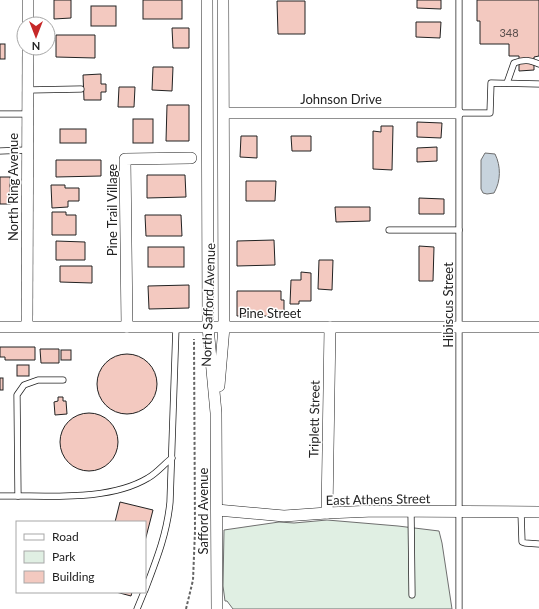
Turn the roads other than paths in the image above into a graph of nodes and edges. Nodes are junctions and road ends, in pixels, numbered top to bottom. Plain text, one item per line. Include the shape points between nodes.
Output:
1 (28, 0) edge
2 (207, 0) edge
3 (224, 0) edge
4 (459, 0) edge
5 (28, 16) edge
6 (28, 56) edge
7 (539, 64) edge
8 (507, 84) junction
9 (539, 84) edge
10 (81, 89) dead end
11 (28, 90) junction
12 (224, 113) junction
13 (458, 113) junction
14 (0, 114) edge
15 (28, 114) junction
16 (0, 150) edge
17 (27, 150) junction
18 (191, 158) dead end
19 (389, 230) dead end
20 (459, 230) junction
21 (27, 326) junction
22 (459, 326) junction
23 (0, 327) edge
24 (127, 327) junction
25 (176, 327) junction
26 (208, 327) junction
27 (224, 327) junction
28 (330, 327) junction
29 (539, 327) edge
30 (62, 380) dead end
31 (216, 413) junction
32 (172, 458) junction
33 (0, 496) edge
34 (18, 496) junction
35 (217, 510) junction
36 (411, 512) junction
37 (459, 512) junction
38 (521, 512) junction
39 (539, 512) edge
40 (327, 513) junction
41 (539, 544) edge
42 (146, 588) edge
43 (144, 593) edge
44 (412, 595) dead end
45 (137, 609) edge
46 (217, 609) edge
47 (459, 609) edge

1 - 5 street
2 - 26 street, North Safford Avenue
3 - 12 street, North Safford Avenue
4 - 13 lane, Hibiscus Street
6 - 11 street, North Ring Avenue
7 - 8 lane via 531,60 514,63
8 - 9 lane
8 - 13 lane via 491,84 490,113
10 - 11 lane
11 - 15 street, North Ring Avenue
12 - 13 street, Johnson Drive
12 - 27 street, North Safford Avenue
13 - 20 lane, Hibiscus Street
14 - 15 lane
15 - 17 street, North Ring Avenue
16 - 17 lane
17 - 21 street, North Ring Avenue
18 - 24 street, Pine Trail Village via 125,158
19 - 20 lane
20 - 22 lane, Hibiscus Street
21 - 23 street, Pine Street
21 - 24 street, Pine Street
22 - 28 street, Pine Street
22 - 29 street, Pine Street
22 - 37 lane, Hibiscus Street
24 - 25 street, Pine Street
25 - 26 street, Pine Street
25 - 32 lane
26 - 27 street, Pine Street
26 - 31 street, North Safford Avenue
27 - 28 street, Pine Street
27 - 31 street, North Safford Avenue
28 - 40 street, Triplett Street
30 - 34 lane via 38,380 24,385 17,395
31 - 35 street, Safford Avenue
32 - 34 lane via 149,478 119,491 93,495
32 - 42 lane via 169,520
33 - 34 lane
35 - 40 street, East Athens Street via 284,516
35 - 46 street, Safford Avenue
36 - 37 street, East Athens Street
36 - 40 street, East Athens Street
36 - 44 lane
37 - 38 street, East Athens Street
37 - 47 lane, Hibiscus Street
38 - 39 street, East Athens Street
38 - 41 lane via 522,542
43 - 45 lane

